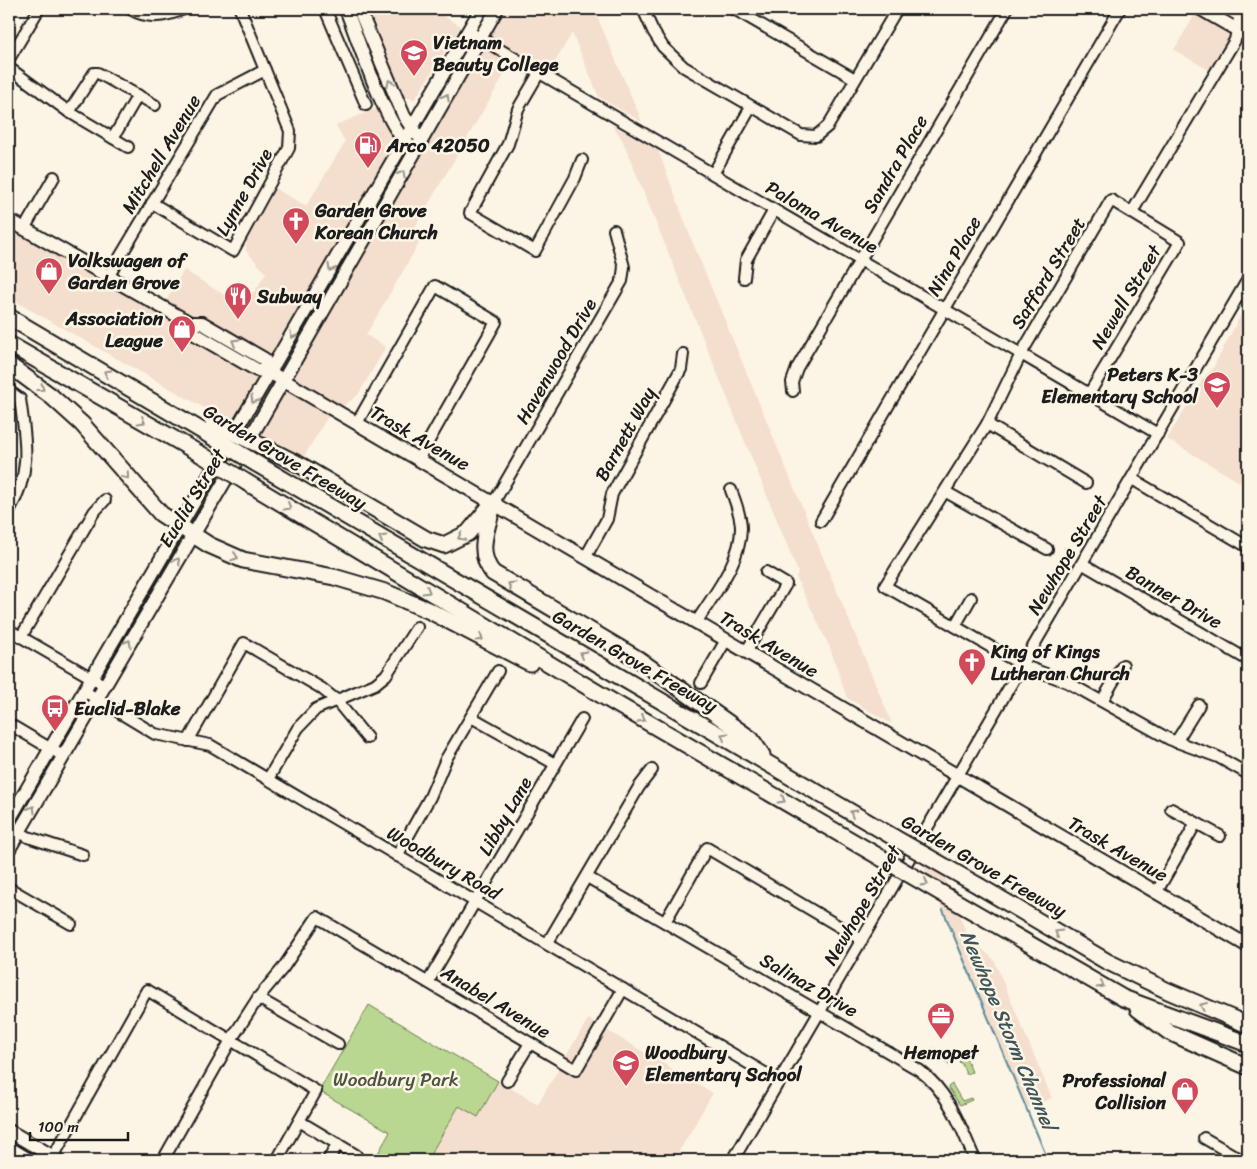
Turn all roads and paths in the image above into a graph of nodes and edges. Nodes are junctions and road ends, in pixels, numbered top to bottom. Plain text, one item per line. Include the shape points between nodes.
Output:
1 (39, 9) edge
2 (130, 9) edge
3 (184, 9) edge
4 (240, 9) edge
5 (325, 9) edge
6 (346, 9) edge
7 (359, 9) edge
8 (481, 9) edge
9 (497, 9) edge
10 (643, 9) edge
11 (734, 9) edge
12 (897, 9) edge
13 (1007, 9) edge
14 (1120, 9) edge
15 (1201, 9) edge
16 (1239, 13) edge
17 (1236, 29) junction
18 (468, 31) junction
19 (1248, 36) edge
20 (480, 38) junction
21 (9, 59) edge
22 (9, 68) edge
23 (265, 70) junction
24 (539, 73) junction
25 (855, 79) junction
26 (377, 87) junction
27 (138, 95) junction
28 (362, 95) junction
29 (155, 105) dead end
30 (366, 105) dead end
31 (751, 107) junction
32 (69, 112) junction
33 (411, 130) junction
34 (114, 138) junction
35 (404, 142) junction
36 (419, 145) junction
37 (128, 147) dead end
38 (582, 160) dead end
39 (713, 174) junction
40 (54, 178) dead end
41 (152, 203) junction
42 (774, 210) junction
43 (1132, 212) junction
44 (9, 220) edge
45 (24, 229) junction
46 (614, 230) dead end
47 (860, 260) junction
48 (108, 277) junction
49 (744, 278) dead end
50 (1248, 279) edge
51 (944, 309) junction
52 (9, 317) edge
53 (9, 344) edge
54 (683, 354) dead end
55 (1021, 354) junction
56 (9, 365) edge
57 (271, 373) junction
58 (283, 380) junction
59 (9, 391) edge
60 (793, 391) dead end
61 (1089, 394) junction
62 (356, 423) junction
63 (987, 424) junction
64 (211, 429) junction
65 (1158, 434) junction
66 (419, 458) junction
67 (1132, 479) junction
68 (1086, 483) dead end
69 (731, 490) dead end
70 (946, 492) junction
71 (105, 500) dead end
72 (494, 502) junction
73 (9, 511) edge
74 (821, 521) dead end
75 (178, 527) junction
76 (192, 535) junction
77 (1248, 547) edge
78 (1047, 549) dead end
79 (585, 558) junction
80 (1083, 564) junction
81 (766, 572) dead end
82 (971, 598) dead end
83 (135, 604) junction
84 (147, 612) junction
85 (696, 623) junction
86 (954, 626) junction
87 (418, 627) dead end
88 (9, 630) edge
89 (21, 637) junction
90 (726, 640) junction
91 (746, 652) junction
92 (1248, 660) edge
93 (1022, 665) junction
94 (1123, 665) dead end
95 (498, 672) dead end
96 (92, 678) junction
97 (701, 683) dead end
98 (104, 685) junction
99 (84, 691) junction
100 (96, 699) junction
101 (336, 700) junction
102 (1102, 701) junction
103 (613, 702) junction
104 (1199, 704) dead end
105 (471, 717) junction
106 (582, 719) dead end
107 (9, 724) edge
108 (367, 738) dead end
109 (188, 741) junction
110 (1176, 742) junction
111 (50, 748) junction
112 (63, 756) junction
113 (766, 760) junction
114 (555, 764) junction
115 (652, 770) dead end
116 (1248, 774) edge
117 (958, 776) junction
118 (268, 779) junction
119 (1171, 809) dead end
120 (9, 820) edge
121 (1196, 823) junction
122 (14, 829) edge
123 (1220, 836) dead end
124 (9, 849) edge
125 (83, 855) dead end
126 (397, 856) junction
127 (587, 878) junction
128 (9, 888) edge
129 (1156, 893) junction
130 (475, 902) junction
131 (665, 922) junction
132 (70, 924) dead end
133 (862, 940) junction
134 (547, 944) junction
135 (1248, 946) edge
136 (428, 982) junction
137 (624, 989) junction
138 (258, 998) junction
139 (1123, 998) junction
140 (820, 1012) junction
141 (1248, 1025) edge
142 (230, 1040) junction
143 (530, 1043) junction
144 (338, 1044) dead end
145 (1248, 1044) edge
146 (1248, 1067) edge
147 (507, 1081) dead end
148 (780, 1082) junction
149 (299, 1121) junction
150 (9, 1132) edge
151 (1204, 1138) dead end
152 (338, 1144) junction
153 (9, 1148) edge
154 (356, 1154) dead end
155 (56, 1158) edge
156 (29, 1160) edge
157 (163, 1160) edge
158 (277, 1160) edge
159 (328, 1160) edge
160 (733, 1160) edge
161 (975, 1160) edge
162 (1242, 1160) edge

1 - 21 street
2 - 3 street via 154,17
4 - 23 street, Lynne Drive
5 - 28 street
6 - 26 main road
33 -> 7 main road
8 - 18 main road, Euclid Street
9 - 20 main road, Euclid Street
10 - 31 street via 663,47 684,67
11 - 25 street
12 - 25 street
13 - 47 street, Sandra Place
14 - 51 street, Nina Place
15 - 17 main road
16 - 17 street
17 - 19 main road
17 - 43 street via 1235,40
18 - 20 street, Paloma Avenue
18 - 33 main road, Euclid Street
20 - 24 street, Paloma Avenue
36 -> 20 main road, Euclid Street
22 - 32 street
23 - 41 street, Mitchell Avenue via 217,95
23 - 41 street, Lynne Drive via 290,131 289,148 233,251
24 - 38 street via 518,109 508,144 470,212 535,251
24 - 39 street, Paloma Avenue
25 - 31 street via 828,126 816,136 801,135
26 - 28 street
26 - 35 main road via 392,124
27 - 29 street
27 - 32 street via 94,73
27 - 34 street
28 - 30 street
31 - 39 street
32 - 34 street
33 - 35 main road, Euclid Street
33 - 36 main road
34 - 37 street
35 - 36 main road
35 -> 57 main road, Euclid Street
58 -> 36 main road, Euclid Street
39 - 42 street, Paloma Avenue
40 - 45 street
41 - 48 street, Mitchell Avenue
42 - 47 street, Paloma Avenue
42 - 49 street via 746,260
43 - 55 street, Safford Street via 1111,200
43 - 61 street, Newell Street via 1180,242
44 - 45 main road, Trask Avenue
45 - 48 main road, Trask Avenue
46 - 72 street, Havenwood Drive via 624,267 622,281
47 - 51 street, Paloma Avenue
47 - 60 street, Sandra Place via 796,368
48 - 57 main road, Trask Avenue via 190,323 195,334 257,370
50 - 65 street, Newhope Street
51 - 55 street, Paloma Avenue
51 - 74 street, Nina Place
64 -> 52 highway, Garden Grove Freeway
53 -> 103 highway, bridge via 202,455
54 - 79 street, Barnett Way via 681,369 612,494 607,519
55 - 61 street, Paloma Avenue
55 - 63 street, Safford Street
56 -> 75 highway via 77,419 152,505
57 - 58 main road, Trask Avenue
57 -> 75 main road, Euclid Street
58 - 62 main road, Trask Avenue
58 - 76 main road, Euclid Street
59 - 73 street via 20,399 27,451 19,494
61 - 65 street, Paloma Avenue
62 - 66 main road, Trask Avenue
62 - 66 street via 435,286 496,322
63 - 68 street
63 - 70 street, Safford Street
72 -> 64 highway, bridge via 468,533 444,545 426,539 266,448
113 -> 64 highway, Garden Grove Freeway, bridge via 256,464
65 - 67 street, Newhope Street
66 - 72 main road, Trask Avenue
67 - 77 street
67 - 80 street, Newhope Street
69 - 85 street via 741,527 738,548 730,568
70 - 78 street
70 - 86 street, Safford Street via 885,586
71 - 89 street via 94,512
72 - 79 main road, Trask Avenue
113 -> 72 highway via 751,739 638,659 493,573 482,548
75 - 76 highway
75 - 83 main road, Euclid Street
84 -> 76 main road, Euclid Street
76 -> 103 highway via 237,558 334,577 385,592
79 - 85 main road, Trask Avenue
80 - 92 street, Banner Drive
80 - 93 street, Newhope Street
81 - 91 street via 786,584
82 - 86 street
83 - 84 main road
83 - 96 main road, Euclid Street
98 -> 84 main road, Euclid Street
85 - 90 main road, Trask Avenue
86 - 93 street
87 - 101 street via 386,675 375,684
88 - 89 street
89 - 96 street
90 - 91 main road, Trask Avenue
90 - 97 street
91 - 117 main road, Trask Avenue
93 - 102 street via 1067,682
93 - 117 street, Newhope Street
94 - 102 street
95 - 105 street
96 - 98 street
96 - 99 main road, Euclid Street
98 - 100 main road, Euclid Street
99 - 100 street, Woodbury Road
99 - 111 main road, Euclid Street
100 - 109 street, Woodbury Road via 155,734
100 - 112 main road, Euclid Street
101 - 108 street
101 - 109 street via 244,643
101 - 118 street via 316,709 298,728
102 - 110 street
103 -> 139 highway, bridge
104 - 110 street
105 - 114 street
105 - 126 street
106 - 114 street, Libby Lane
107 - 111 street
109 - 118 street, Woodbury Road via 210,745
110 - 116 street via 1213,754
111 - 112 street
111 - 120 main road, Euclid Street
122 -> 112 main road, Euclid Street
141 -> 113 highway, Garden Grove Freeway, bridge via 1106,961
114 - 130 street, Libby Lane
115 - 127 street
117 - 129 main road, Trask Avenue
117 - 133 street, Newhope Street
118 - 126 street, Woodbury Road
119 - 121 street
121 - 123 street
121 - 129 street
122 - 124 main road, Euclid Street
122 - 125 street via 57,848
126 - 130 street, Woodbury Road
127 - 131 street, Salinaz Drive
127 - 134 street
128 - 132 street
129 - 135 main road, Trask Avenue
130 - 134 street, Woodbury Road
130 - 136 street, Libby Lane
131 - 133 street via 707,848
131 - 140 street, Salinaz Drive
133 - 140 street, Newhope Street
134 - 137 street, Woodbury Road
136 - 138 street, Anabel Avenue via 317,917 283,968
136 - 143 street, Anabel Avenue
137 - 143 street, Anabel Avenue via 576,1070
137 - 148 street, Woodbury Road
138 - 142 street
138 - 144 street
139 - 145 highway
139 - 146 highway via 1169,1032
140 - 148 street, Newhope Street
140 - 161 street, Salinaz Drive via 908,1062 929,1078 951,1107
142 - 149 street via 316,1091
142 - 155 street via 147,990
142 - 157 street
143 - 147 street
148 - 160 street, Newhope Street
149 - 152 street
149 - 158 street
150 - 155 main road
151 - 162 street
152 - 154 street
152 - 159 street
153 - 156 main road

